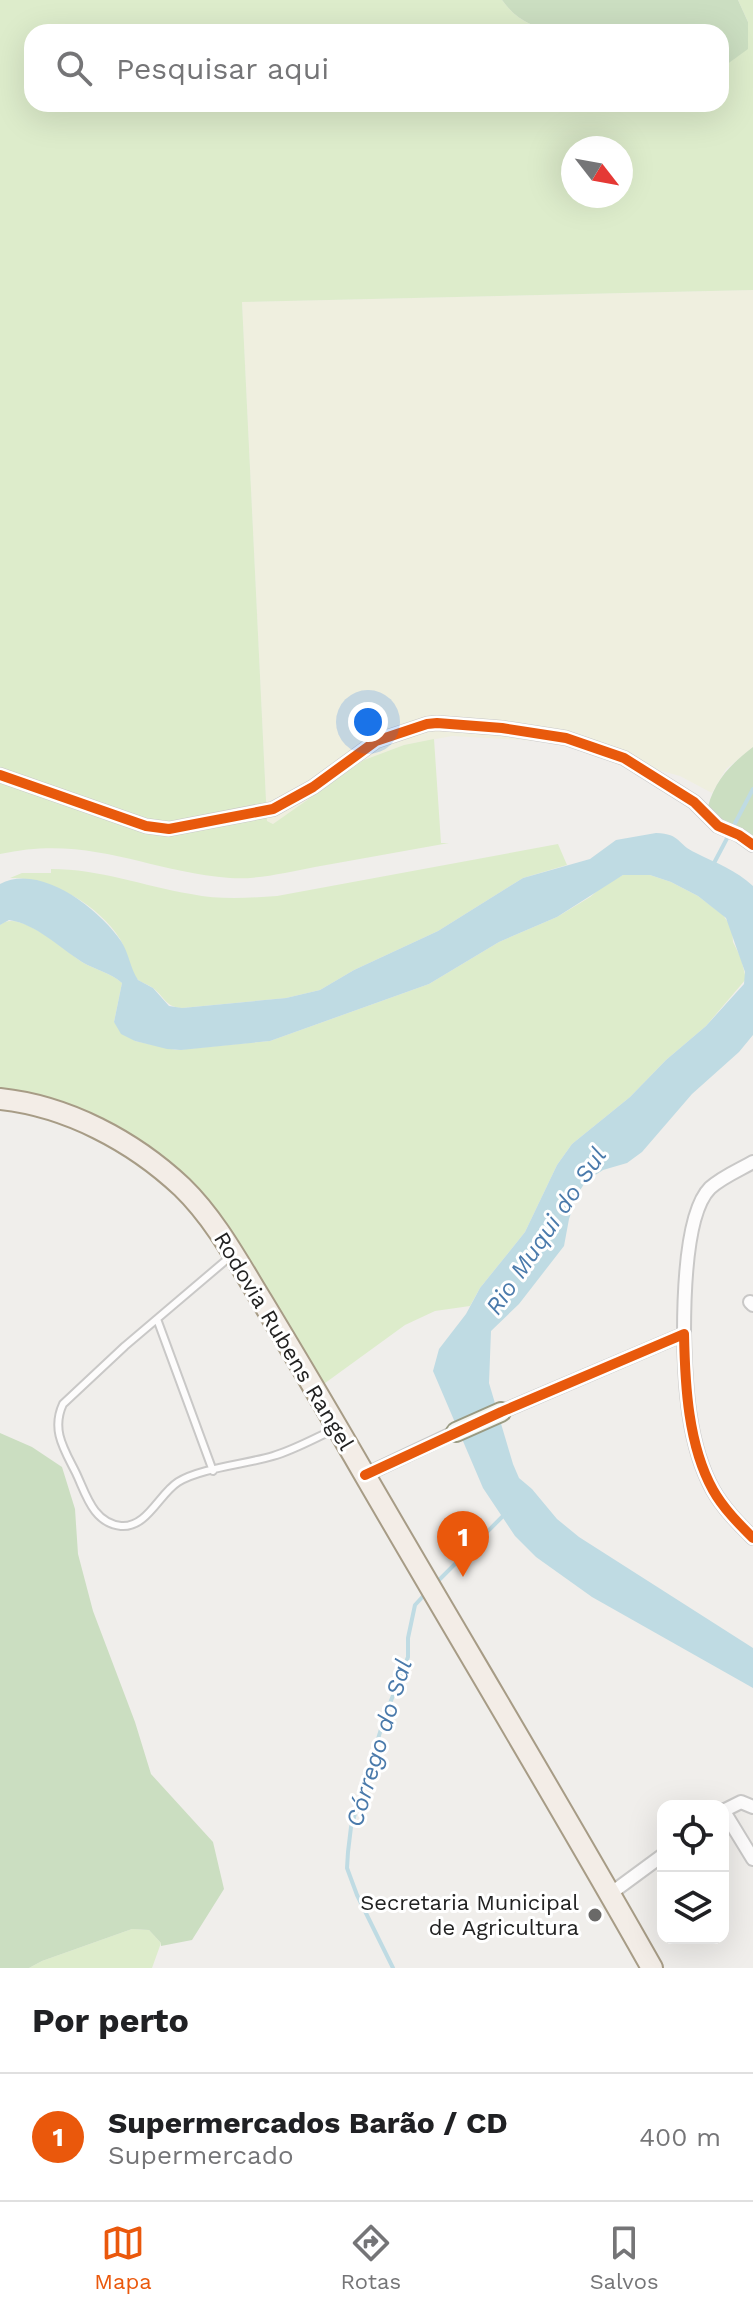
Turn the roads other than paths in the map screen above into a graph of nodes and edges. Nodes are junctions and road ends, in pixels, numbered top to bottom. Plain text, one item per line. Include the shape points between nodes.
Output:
1 (0, 775) edge
2 (753, 845) edge
3 (0, 1099) edge
4 (753, 1162) edge
5 (233, 1254) junction
6 (157, 1319) junction
7 (684, 1334) junction
8 (501, 1412) joint
9 (338, 1427) junction
10 (456, 1432) joint
11 (213, 1471) junction
12 (365, 1475) junction
13 (753, 1538) edge
14 (729, 1807) edge
15 (753, 1807) edge
16 (729, 1820) edge
17 (657, 1859) edge
18 (753, 1859) edge
19 (610, 1894) junction
20 (652, 1968) edge

1 - 2 street via 146,826 169,829 283,805 376,741 414,727 437,723 502,728 577,741 630,760 694,802 718,826
3 - 5 main road, Rodovia Rubens Rangel via 69,1116 122,1142 184,1189
4 - 7 street via 710,1188 701,1201 684,1288
5 - 6 lane
5 - 9 main road, Rodovia Rubens Rangel
6 - 11 lane
6 - 11 lane via 63,1404 59,1437 95,1513 122,1526 142,1519 178,1482
7 - 8 street
7 - 13 street via 684,1372 696,1447 714,1491
8 - 10 street
9 - 11 lane via 274,1456
9 - 12 main road, Rodovia Rubens Rangel
10 - 12 street
12 - 19 main road, Rodovia Rubens Rangel
14 - 15 street via 741,1802
16 - 18 street
17 - 19 street
19 - 20 main road, Rodovia Rubens Rangel

